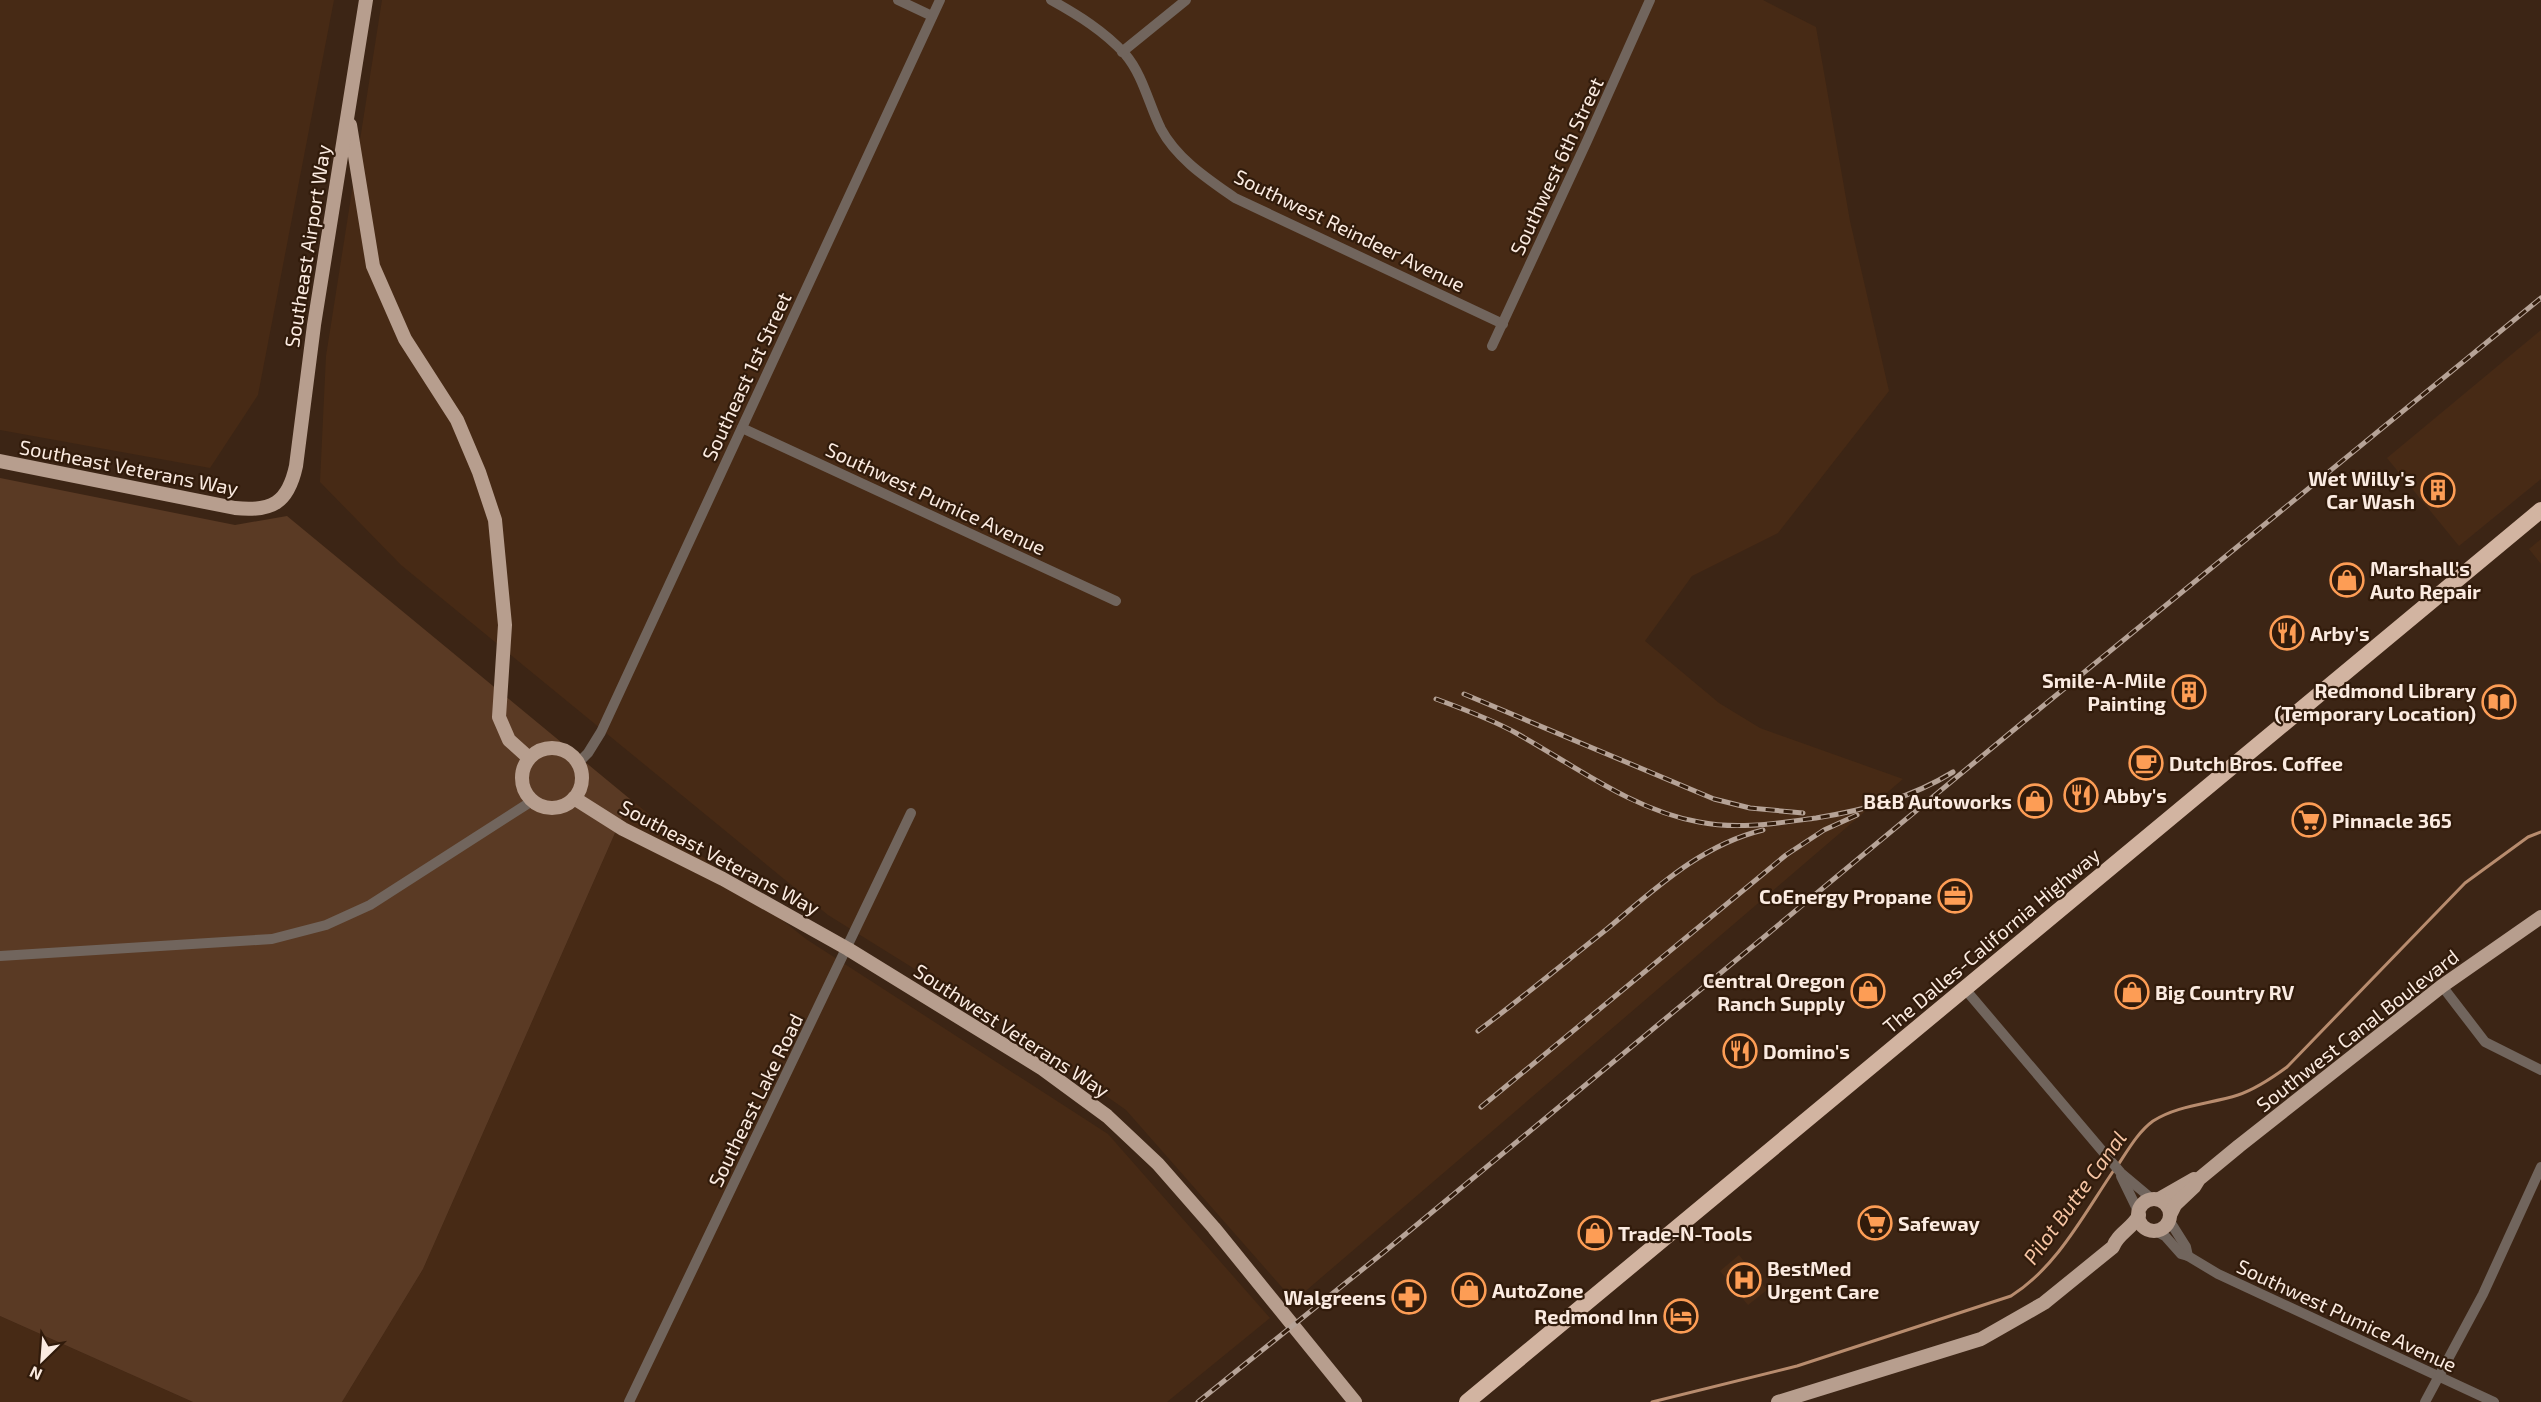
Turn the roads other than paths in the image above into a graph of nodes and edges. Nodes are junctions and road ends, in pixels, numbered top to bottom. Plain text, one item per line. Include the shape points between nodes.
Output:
1 (366, 0) edge
2 (898, 0) edge
3 (940, 0) edge
4 (1051, 0) edge
5 (1186, 0) edge
6 (1650, 0) edge
7 (932, 16) junction
8 (1122, 52) junction
9 (348, 113) junction
10 (1503, 324) junction
11 (1492, 346) dead end
12 (742, 428) junction
13 (0, 461) edge
14 (284, 497) joint
15 (2541, 510) edge
16 (1116, 602) dead end
17 (529, 758) junction
18 (578, 763) junction
19 (574, 798) junction
20 (531, 801) junction
21 (911, 813) dead end
22 (2541, 917) edge
23 (848, 949) junction
24 (0, 956) edge
25 (2442, 986) junction
26 (1965, 988) junction
27 (2541, 1070) edge
28 (2541, 1167) edge
29 (2121, 1173) junction
30 (2199, 1179) junction
31 (2156, 1199) junction
32 (2139, 1214) junction
33 (2170, 1218) junction
34 (2152, 1230) junction
35 (2113, 1247) junction
36 (2188, 1256) junction
37 (2437, 1376) junction
38 (629, 1402) edge
39 (1355, 1402) edge
40 (1467, 1402) edge
41 (1778, 1402) edge
42 (2426, 1402) edge
43 (2494, 1402) edge

1 - 9 main road, Southeast Airport Way
2 - 7 street
3 - 7 street, Southeast 1st Street
4 - 8 street, Southwest Reindeer Avenue via 1090,22
5 - 8 street
6 - 10 street, Southwest 6th Street
7 - 12 street, Southeast 1st Street
8 - 10 street, Southwest Reindeer Avenue via 1162,130 1205,177 1235,198
9 - 14 main road, Southeast Airport Way via 312,336 296,466
9 - 17 main road via 374,266 405,339 458,420 495,520 505,625 499,717 509,740
10 - 11 street, Southwest 6th Street
12 - 16 street, Southwest Pumice Avenue
12 - 18 street, Southeast 1st Street via 601,732
13 - 14 main road, Southeast Veterans Way via 235,508 271,507
15 - 26 highway, The Dalles-California Highway
17 - 18 main road via 536,752 555,748 572,755
17 - 20 main road via 522,775 525,793
18 - 19 main road via 582,781
19 - 20 main road via 558,807 539,806
19 - 23 main road, Southeast Veterans Way via 623,829
20 - 24 street via 370,905 326,925 272,939
21 - 23 street, Southeast Lake Road
22 - 25 main road, Southwest Canal Boulevard
23 - 38 street, Southeast Lake Road
23 - 39 main road, Southwest Veterans Way via 1043,1069 1107,1116 1158,1164 1214,1228
25 - 27 street via 2485,1042
25 - 30 main road, Southwest Canal Boulevard
26 - 29 street
26 - 40 highway, The Dalles-California Highway
28 - 37 street via 2483,1294
29 - 31 street
29 - 32 street
30 - 31 main road, Southwest Canal Boulevard
30 - 33 main road, Southwest Canal Boulevard via 2175,1205
31 - 32 main road via 2145,1202
31 - 33 main road via 2167,1205
32 - 34 main road via 2142,1225
32 - 35 main road via 2135,1224
33 - 34 main road via 2162,1228
33 - 36 street
34 - 35 main road via 2141,1231 2121,1247
34 - 36 street, Southwest Pumice Avenue
35 - 41 main road via 2044,1303 1981,1339
36 - 37 street, Southwest Pumice Avenue via 2218,1274
37 - 42 street
37 - 43 street, Southwest Pumice Avenue

